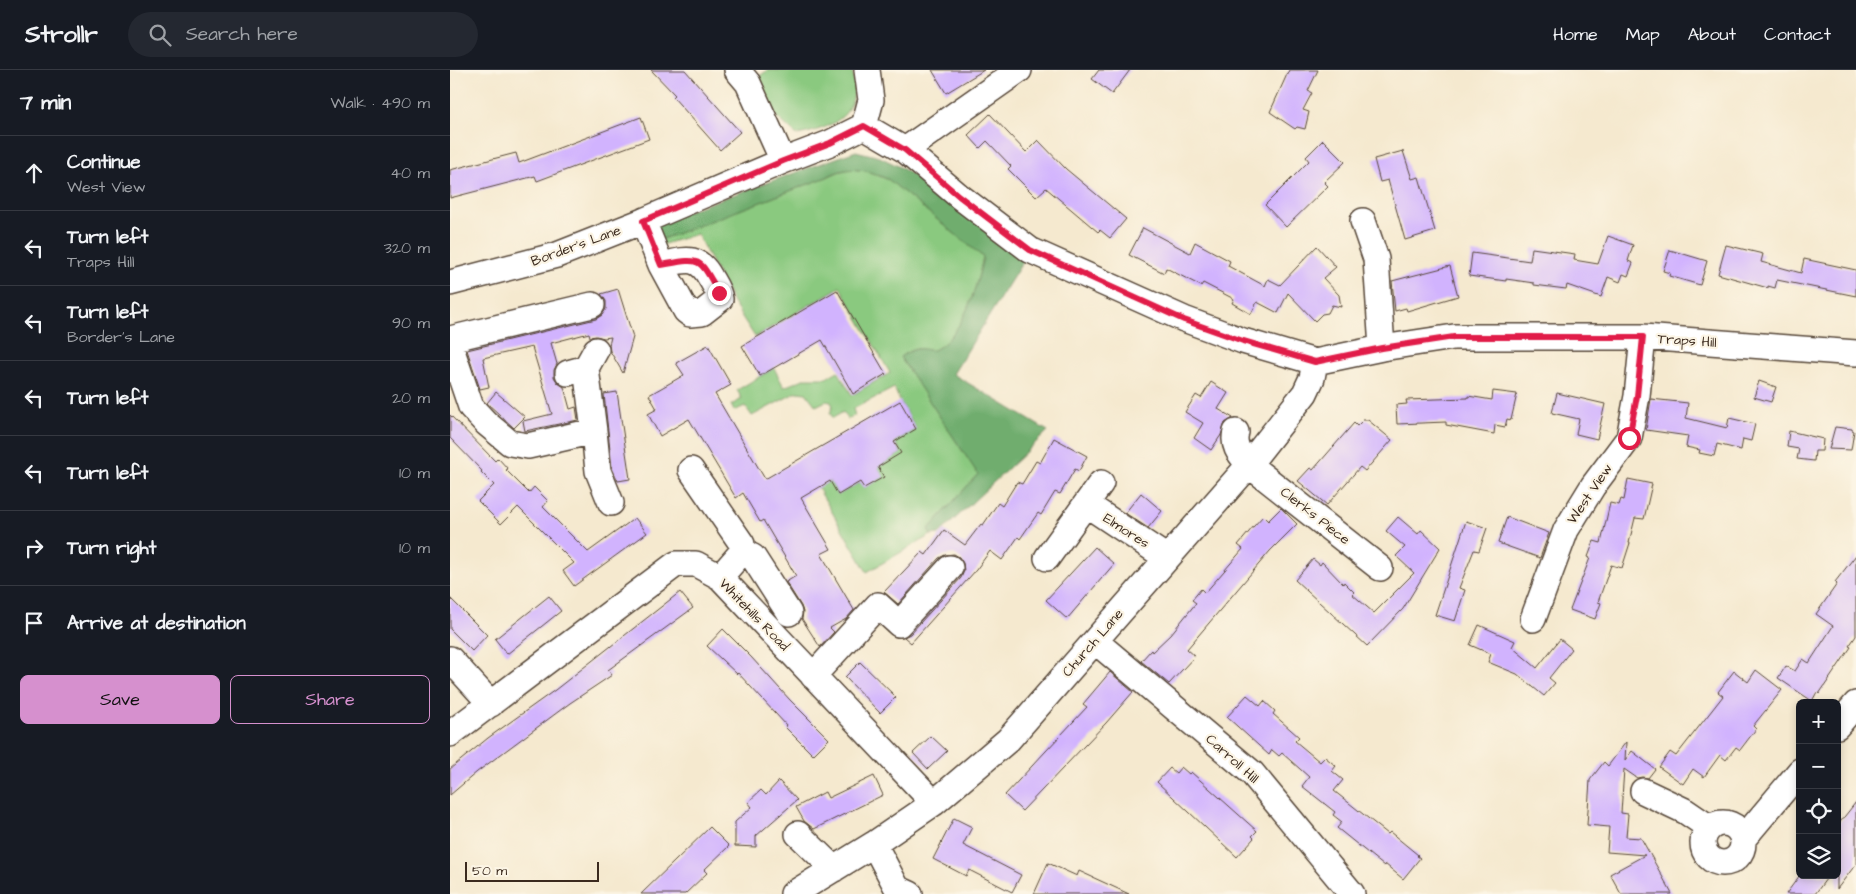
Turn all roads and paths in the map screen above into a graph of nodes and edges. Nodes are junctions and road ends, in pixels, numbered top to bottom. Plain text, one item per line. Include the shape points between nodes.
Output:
1 (737, 70) edge
2 (868, 70) edge
3 (1019, 70) edge
4 (864, 126) junction
5 (905, 150) junction
6 (783, 161) junction
7 (643, 221) junction
8 (1362, 221) dead end
9 (661, 265) dead end
10 (450, 283) edge
11 (592, 305) dead end
12 (1643, 337) junction
13 (450, 339) edge
14 (450, 345) edge
15 (1382, 348) junction
16 (1856, 353) edge
17 (1315, 362) junction
18 (583, 364) dead end
19 (594, 431) junction
20 (1236, 432) dead end
21 (1249, 464) junction
22 (691, 470) dead end
23 (1101, 484) dead end
24 (611, 502) dead end
25 (1086, 504) junction
26 (742, 552) junction
27 (1047, 558) dead end
28 (1167, 558) junction
29 (950, 568) dead end
30 (1380, 568) dead end
31 (720, 577) junction
32 (789, 613) dead end
33 (1532, 620) dead end
34 (1095, 641) junction
35 (450, 659) edge
36 (813, 676) junction
37 (491, 704) junction
38 (1856, 704) edge
39 (1841, 721) edge
40 (450, 734) edge
41 (1796, 776) edge
42 (1643, 791) dead end
43 (934, 803) junction
44 (1710, 828) junction
45 (798, 834) dead end
46 (1743, 839) junction
47 (874, 844) junction
48 (834, 869) junction
49 (793, 894) edge
50 (910, 894) edge
51 (1352, 894) edge

1 - 6 street via 748,83
2 - 4 street via 871,100
3 - 5 street
4 - 5 street, Traps Hill
4 - 6 street, Border's Lane
5 - 17 street, Traps Hill via 1030,250 1184,320
6 - 7 street, Border's Lane
7 - 9 street
7 - 10 street, Border's Lane via 557,255
8 - 15 street via 1376,259
11 - 13 street
12 - 15 street, Traps Hill via 1454,337
12 - 16 street, Traps Hill
12 - 33 street, West View via 1629,438 1593,486 1566,530
14 - 19 street via 471,407 510,443 528,446
15 - 17 street, Traps Hill
17 - 21 street, Church Lane via 1305,393
18 - 19 street
19 - 24 street via 598,471
20 - 21 street, Clerks Piece via 1236,449
21 - 28 street, Church Lane
21 - 30 street, Clerks Piece
22 - 26 street via 742,544
23 - 25 street
25 - 27 street
25 - 28 street, Elmores
26 - 31 street
26 - 32 street via 753,557
28 - 34 street, Church Lane
29 - 36 street via 899,624 878,605
31 - 36 street, Whitehills Road
31 - 37 street, Whitehills Road via 696,564 676,564
34 - 43 street, Church Lane via 1008,740
34 - 51 street, Carroll Hill via 1252,773
35 - 37 street
36 - 43 street, Whitehills Road
37 - 40 street, Whitehills Road
38 - 39 street
41 - 46 street
42 - 44 street via 1685,811
43 - 47 street, Church Lane
44 - 46 street via 1730,824 1736,827
44 - 46 street via 1703,845 1713,861 1726,863 1738,858
45 - 48 street
47 - 48 street, Church Lane
47 - 50 street via 897,888
48 - 49 street, Church Lane

